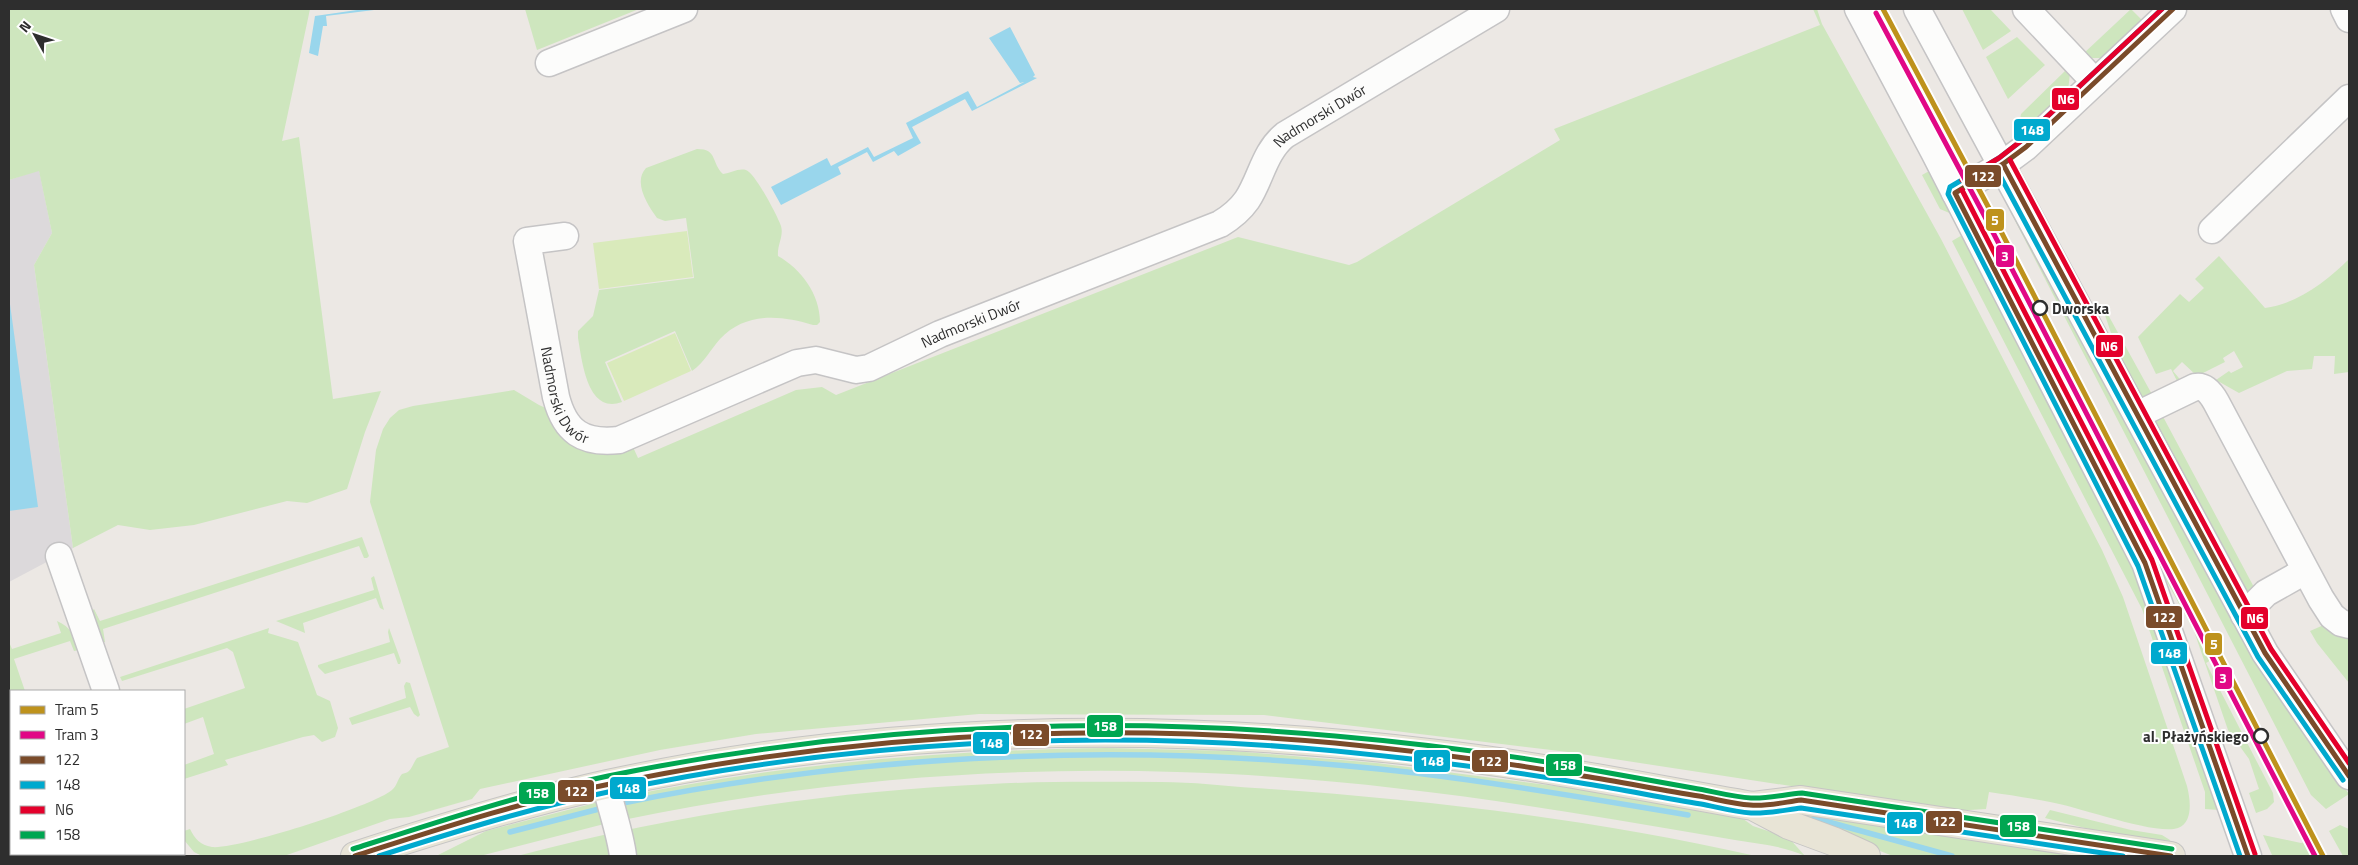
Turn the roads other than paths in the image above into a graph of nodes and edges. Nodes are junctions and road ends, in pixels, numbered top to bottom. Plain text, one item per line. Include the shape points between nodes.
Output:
1 (684, 9) edge
2 (1496, 9) edge
3 (1858, 9) edge
4 (1917, 9) edge
5 (2026, 9) edge
6 (2173, 9) edge
7 (2344, 9) edge
8 (2349, 19) edge
9 (549, 64) dead end
10 (2095, 82) junction
11 (2349, 98) edge
12 (2003, 164) junction
13 (1955, 193) junction
14 (2212, 230) dead end
15 (565, 236) dead end
16 (2137, 415) junction
17 (59, 556) dead end
18 (2305, 571) junction
19 (2244, 615) junction
20 (2349, 625) edge
21 (106, 690) edge
22 (2349, 776) edge
23 (606, 785) junction
24 (1753, 806) junction
25 (355, 856) edge
26 (623, 856) edge
27 (1866, 856) edge
28 (2171, 856) edge
29 (2248, 856) edge

1 - 9 street
2 - 15 street, Nadmorski Dwór via 1285,135 1267,157 1248,199 1220,224 940,334 869,368 856,370 816,360 797,363 619,440 598,441 578,434 561,415 527,241
3 - 13 street
4 - 12 street
5 - 10 street
6 - 10 street
7 - 8 street
10 - 12 street via 2026,147
11 - 14 street
12 - 13 street
12 - 16 street
13 - 29 street via 2145,563
16 - 18 street via 2199,386 2212,395
16 - 19 street
17 - 21 street
18 - 19 street via 2266,594
18 - 20 street via 2332,616
19 - 22 street via 2288,689
23 - 24 main road via 755,757 835,747 980,735 1135,732 1282,739 1438,754
23 - 25 main road via 504,810
23 - 26 street via 621,835
24 - 27 main road via 1789,825
24 - 28 main road via 1802,800

